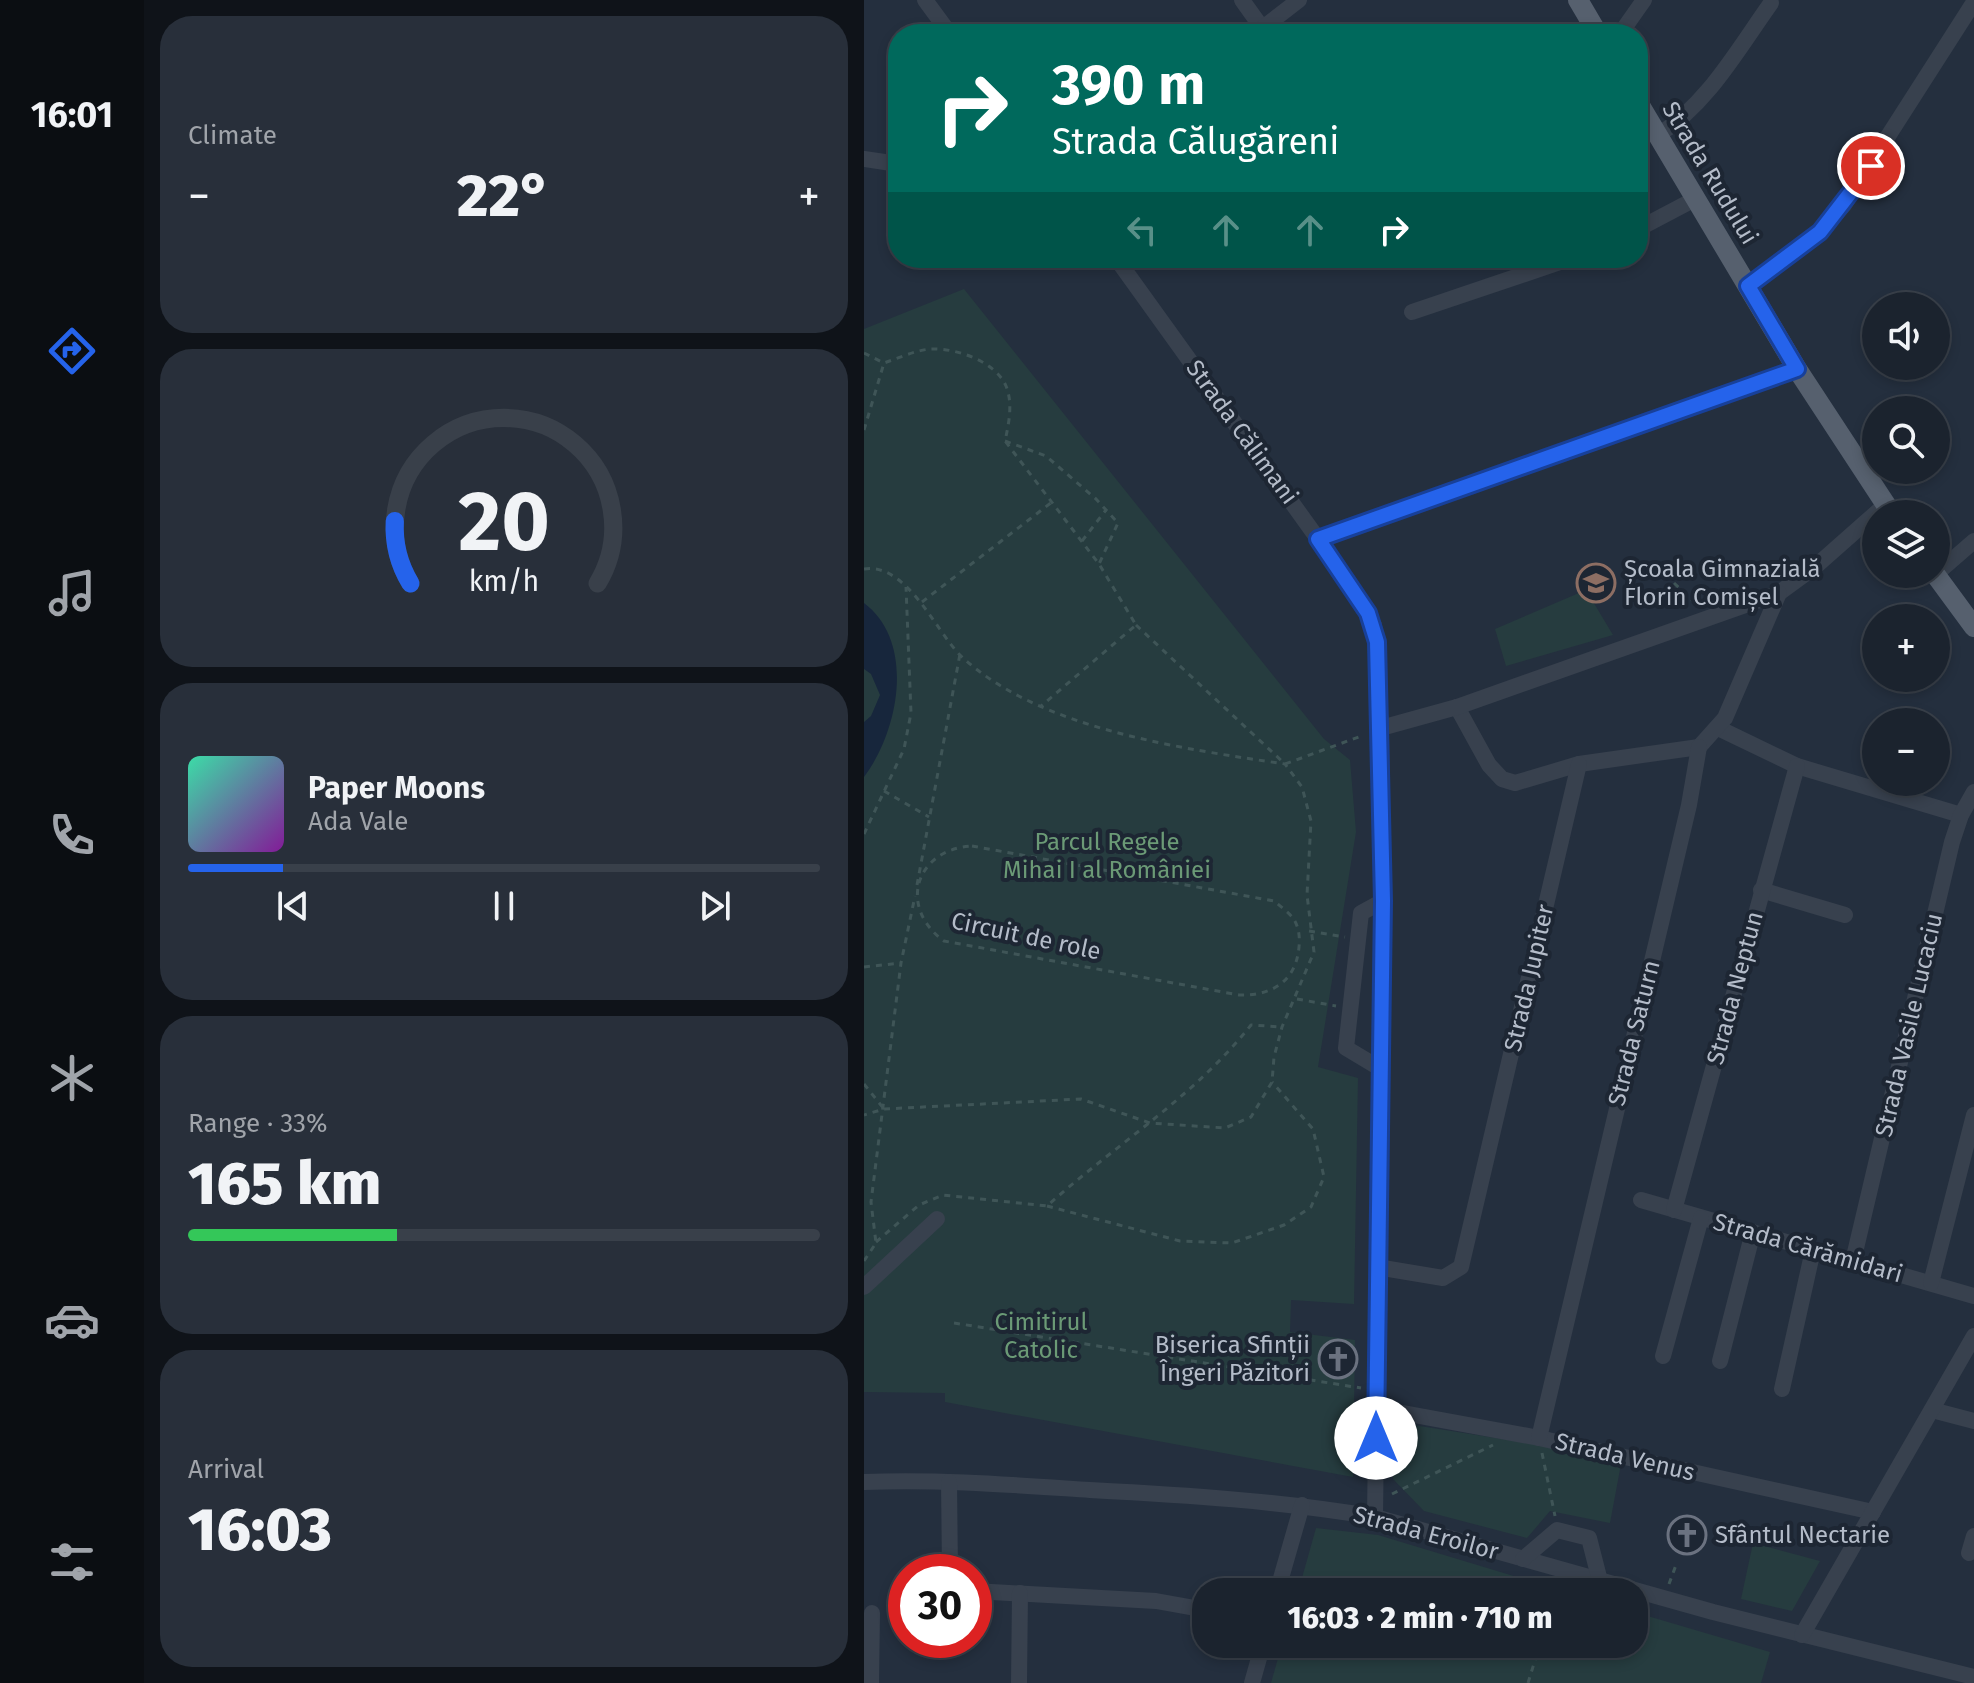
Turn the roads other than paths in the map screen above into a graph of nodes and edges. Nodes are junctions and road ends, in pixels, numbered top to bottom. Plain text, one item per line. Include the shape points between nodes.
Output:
1 (925, 0) edge
2 (1242, 0) edge
3 (1299, 0) edge
4 (1578, 0) edge
5 (1644, 0) edge
6 (1974, 2) edge
7 (1771, 3) dead end
8 (943, 24) edge
9 (1255, 24) edge
10 (1268, 24) edge
11 (1592, 24) edge
12 (1627, 24) edge
13 (1648, 118) edge
14 (1658, 135) junction
15 (864, 159) edge
16 (888, 163) edge
17 (1695, 199) junction
18 (1648, 224) edge
19 (1123, 268) edge
20 (1542, 268) edge
21 (1748, 286) junction
22 (1412, 312) dead end
23 (1797, 369) junction
24 (1883, 500) edge
25 (1862, 530) edge
26 (1318, 539) junction
27 (1974, 541) edge
28 (1950, 561) edge
29 (1945, 588) edge
30 (1779, 593) junction
31 (1974, 627) edge
32 (1457, 707) junction
33 (1381, 728) junction
34 (1718, 728) junction
35 (1699, 747) junction
36 (1579, 764) junction
37 (1797, 766) junction
38 (1974, 792) edge
39 (1961, 815) junction
40 (1761, 890) junction
41 (1383, 901) junction
42 (1845, 915) dead end
43 (1381, 1069) junction
44 (1974, 1115) edge
45 (1641, 1200) dead end
46 (1674, 1210) junction
47 (1701, 1218) junction
48 (937, 1219) dead end
49 (1753, 1232) junction
50 (1813, 1250) junction
51 (1853, 1261) junction
52 (1377, 1267) junction
53 (1931, 1283) junction
54 (864, 1287) edge
55 (1974, 1296) edge
56 (1974, 1336) edge
57 (1663, 1356) dead end
58 (1720, 1361) dead end
59 (1782, 1389) dead end
60 (1376, 1408) junction
61 (1932, 1410) junction
62 (1974, 1421) edge
63 (1539, 1438) junction
64 (864, 1482) edge
65 (949, 1482) junction
66 (1302, 1505) junction
67 (1873, 1512) junction
68 (1375, 1517) junction
69 (1974, 1536) edge
70 (1969, 1553) dead end
71 (950, 1554) edge
72 (1523, 1559) junction
73 (1281, 1578) edge
74 (1590, 1578) edge
75 (1599, 1578) edge
76 (992, 1592) edge
77 (1020, 1593) junction
78 (1648, 1594) edge
79 (1192, 1607) edge
80 (872, 1613) dead end
81 (1802, 1635) junction
82 (1259, 1658) edge
83 (1974, 1677) edge
84 (871, 1683) edge
85 (1019, 1683) edge
86 (1252, 1683) edge

1 - 8 street
2 - 9 street
3 - 10 street
4 - 11 main road
5 - 12 street
6 - 21 street via 1844,205 1820,232
7 - 14 street via 1699,100
13 - 14 main road, Strada Rudului
14 - 17 main road, Strada Rudului
15 - 16 street
17 - 18 street
17 - 21 main road, Strada Rudului
19 - 26 street, Strada Călimani
20 - 22 street
21 - 23 main road, Strada Rudului
23 - 24 main road, Strada Rudului
23 - 26 street
25 - 30 street
26 - 33 street, Strada Călimani via 1374,625
27 - 28 street
29 - 31 main road
30 - 32 street
30 - 34 street
32 - 33 street
32 - 36 street via 1502,779 1526,782
33 - 41 street, Strada Călimani
34 - 35 street
34 - 37 street
35 - 36 street
35 - 63 street, Strada Saturn
36 - 52 street, Strada Jupiter via 1461,1267 1443,1278
37 - 39 street
37 - 40 street, Strada Neptun
38 - 39 street, Strada Vasile Lucaciu
39 - 51 street, Strada Vasile Lucaciu
40 - 42 street
40 - 46 street, Strada Neptun
41 - 43 street, Strada Călimani
41 - 43 street via 1361,913 1346,1048
43 - 52 street, Strada Călimani
44 - 53 street
45 - 46 street, Strada Cărămidari
46 - 47 street, Strada Cărămidari
47 - 49 street, Strada Cărămidari
47 - 57 street
48 - 54 street
49 - 50 street, Strada Cărămidari
49 - 58 street
50 - 51 street, Strada Cărămidari
50 - 59 street
51 - 53 street, Strada Cărămidari
52 - 60 street, Strada Călimani
53 - 55 street, Strada Cărămidari
56 - 61 street
60 - 63 street, Strada Venus
60 - 68 street, Strada Călimani
61 - 62 street
61 - 67 street
63 - 67 street, Strada Venus
64 - 65 street, Strada Eroilor
65 - 66 street, Strada Eroilor
65 - 71 street
66 - 68 street, Strada Eroilor
66 - 73 street
67 - 81 street
68 - 72 street, Strada Eroilor
69 - 70 street
72 - 74 street, Strada Eroilor
72 - 75 street via 1557,1530 1589,1538
76 - 77 street
77 - 79 street
77 - 85 street
78 - 81 street, Strada Eroilor
80 - 84 street
81 - 83 street, Strada Eroilor
82 - 86 street

